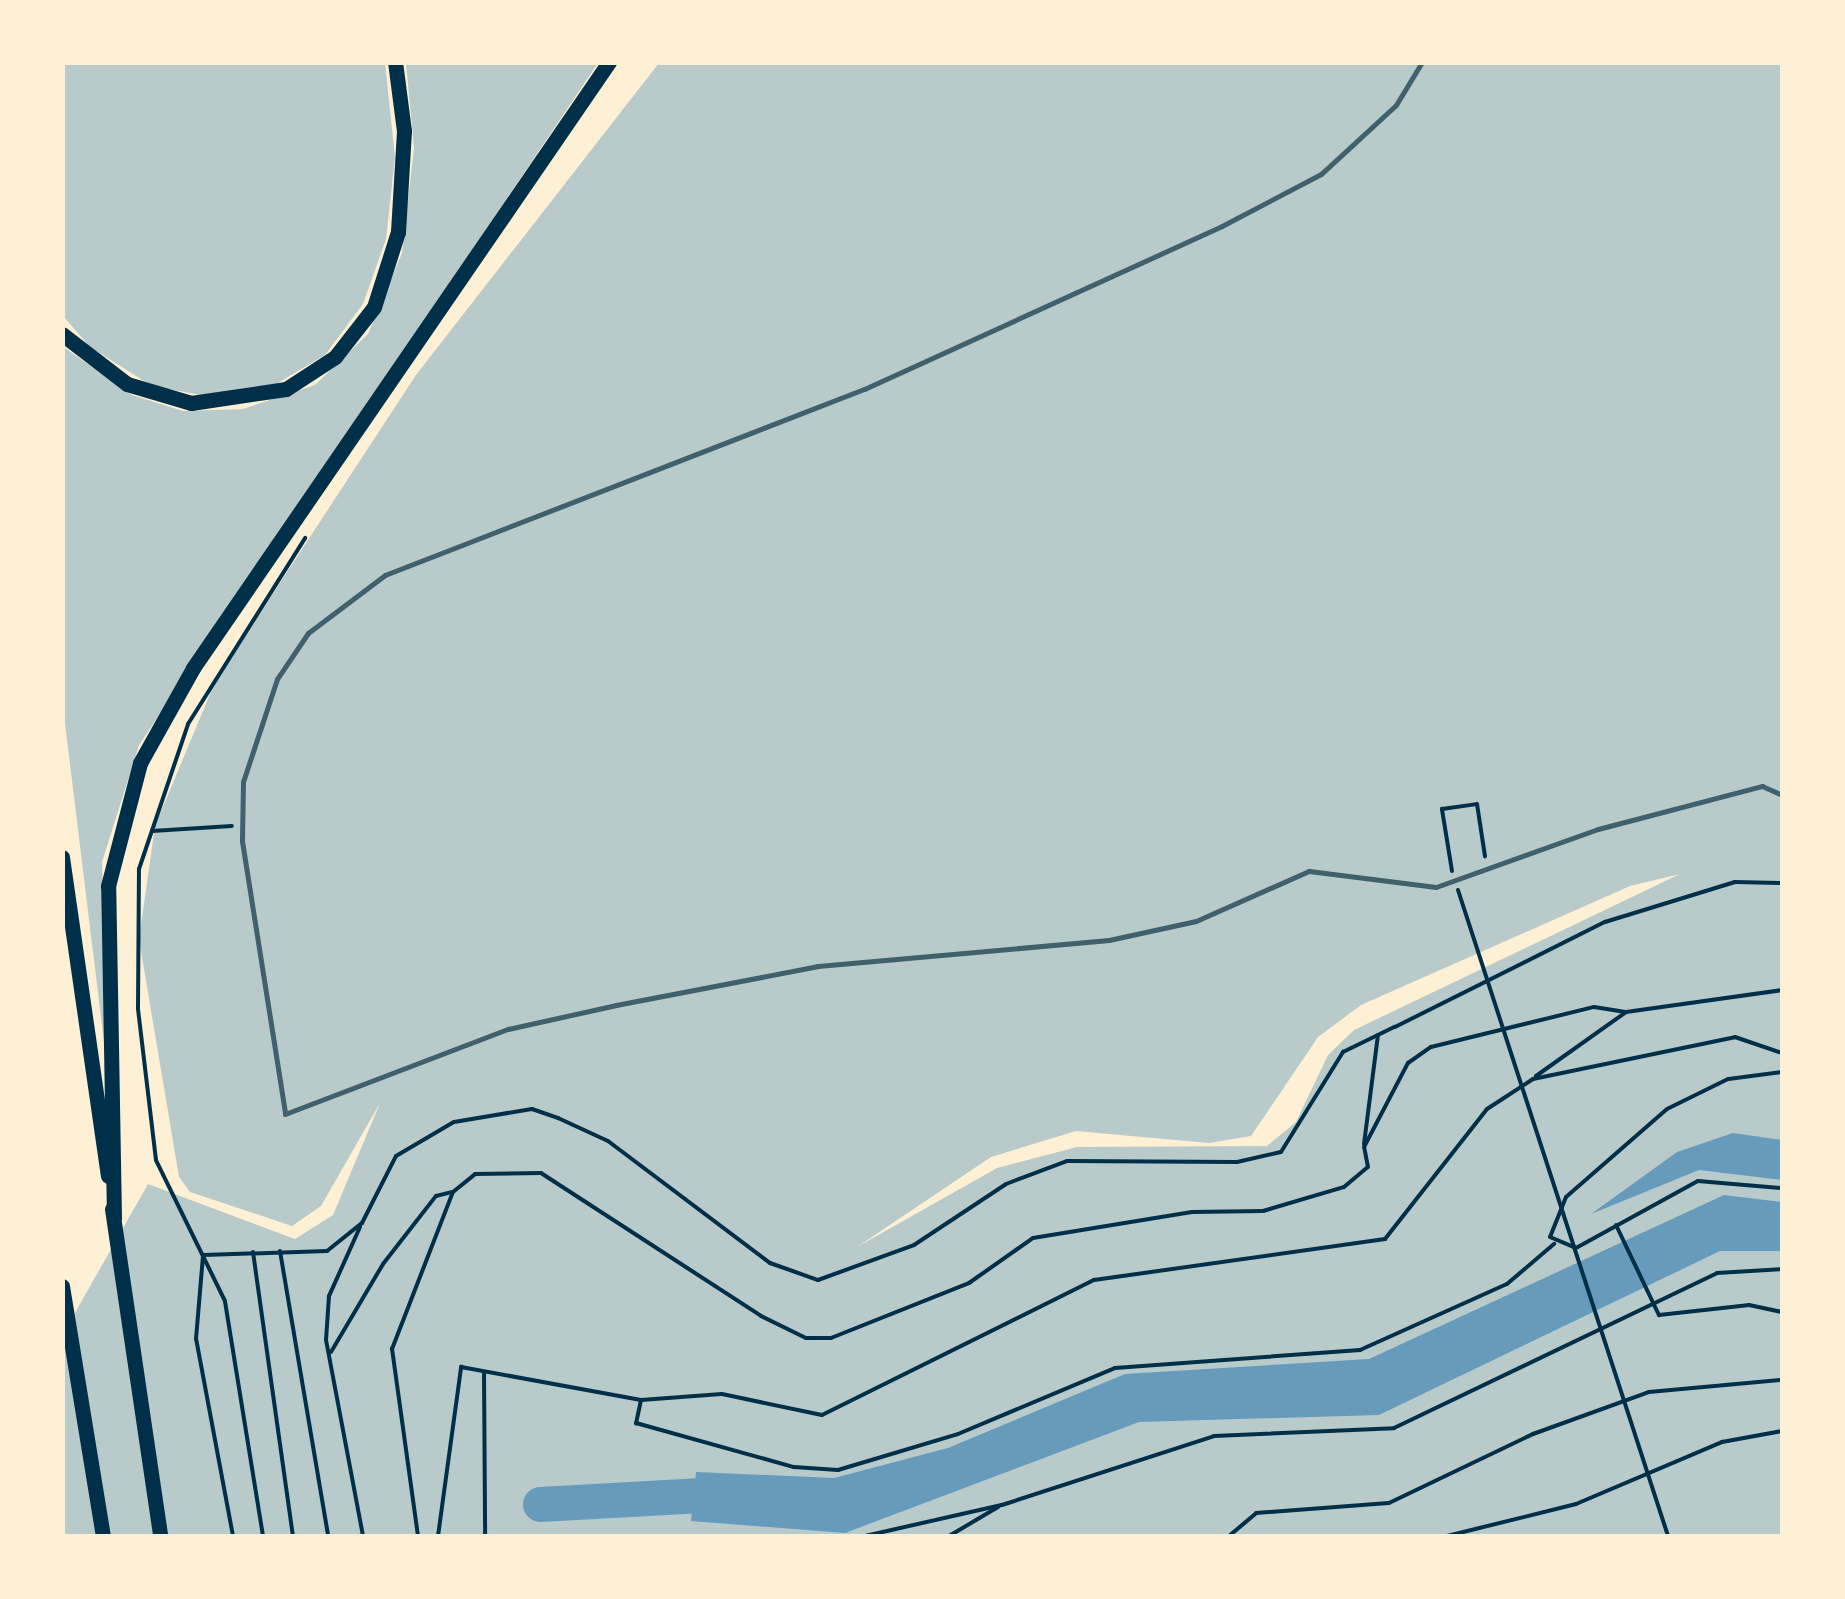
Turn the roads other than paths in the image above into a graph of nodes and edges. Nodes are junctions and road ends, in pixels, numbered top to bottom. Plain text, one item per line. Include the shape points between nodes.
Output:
1 (395, 62) edge
2 (610, 62) edge
3 (1422, 62) edge
4 (62, 334) edge
5 (1782, 795) edge
6 (62, 857) edge
7 (114, 1218) junction
8 (62, 1286) edge
9 (102, 1536) edge
10 (160, 1536) edge

1 - 4 highway via 404,131 398,232 374,307 335,357 286,388 191,403 127,384
2 - 7 highway via 186,680 140,763 114,843 107,916 118,1072
3 - 5 lane via 1396,105 1322,174 1222,226 864,389 385,575 308,633 278,679 244,782 242,826 286,1114 508,1029 616,1005 818,966 1109,940 1196,921 1309,871 1436,887 1762,786
6 - 7 highway
7 - 10 highway
8 - 9 highway

